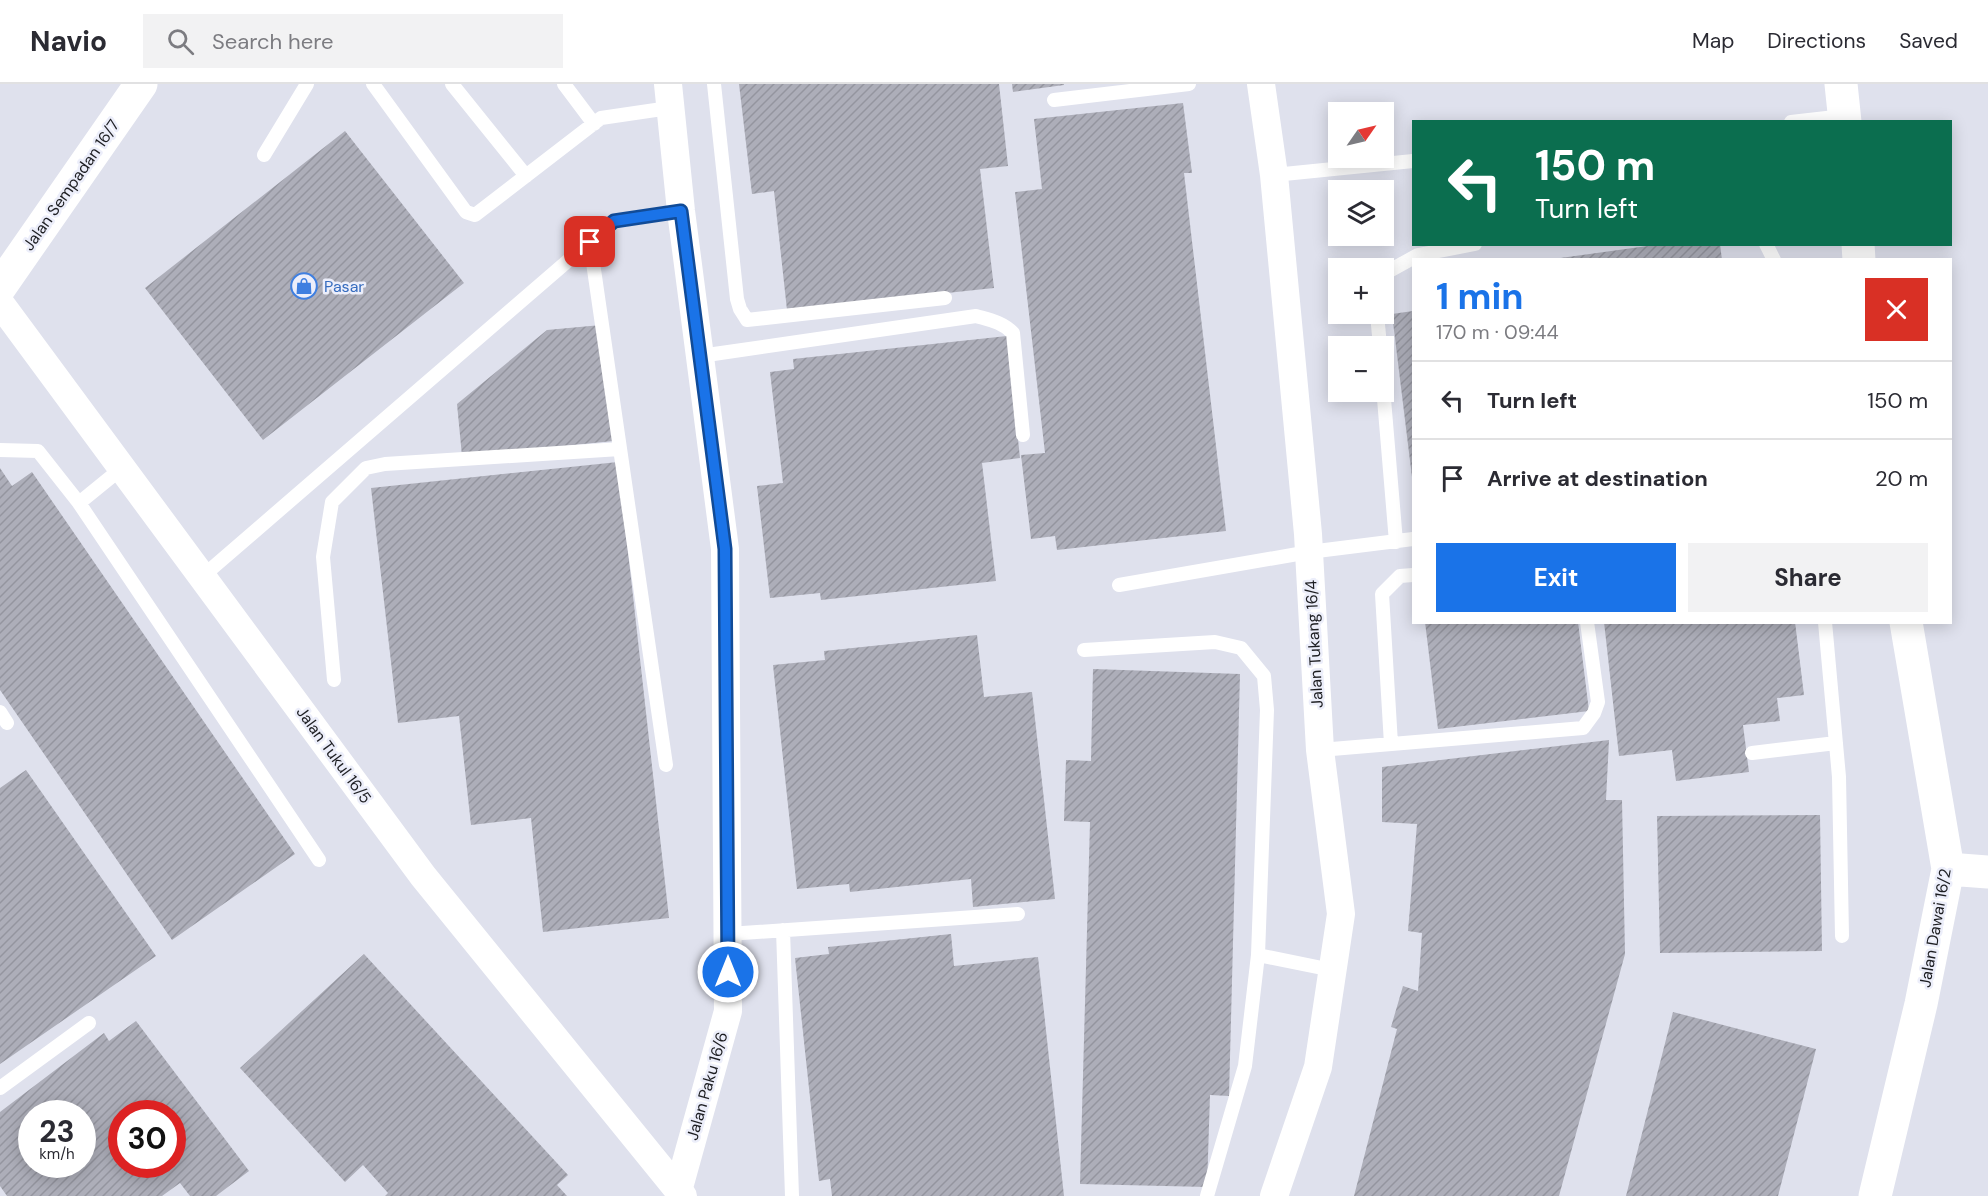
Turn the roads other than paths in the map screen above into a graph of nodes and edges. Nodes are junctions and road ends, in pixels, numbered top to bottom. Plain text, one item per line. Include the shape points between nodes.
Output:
1 (141, 84) edge
2 (307, 84) edge
3 (373, 84) edge
4 (452, 84) edge
5 (564, 84) edge
6 (714, 84) edge
7 (1189, 84) edge
8 (1261, 84) edge
9 (1841, 84) edge
10 (668, 96) edge
11 (1054, 100) dead end
12 (1844, 119) edge
13 (1826, 120) edge
14 (594, 123) junction
15 (264, 155) dead end
16 (1412, 161) edge
17 (1274, 175) junction
18 (526, 176) junction
19 (681, 211) junction
20 (590, 242) junction
21 (1465, 246) edge
22 (1412, 258) edge
23 (1413, 258) edge
24 (1394, 268) edge
25 (0, 287) edge
26 (945, 298) dead end
27 (0, 303) edge
28 (700, 356) junction
29 (1384, 402) edge
30 (1023, 435) dead end
31 (620, 449) junction
32 (0, 450) edge
33 (122, 468) junction
34 (79, 503) junction
35 (1412, 539) edge
36 (1396, 542) junction
37 (1309, 552) junction
38 (1412, 575) edge
39 (202, 576) junction
40 (1119, 585) dead end
41 (1587, 624) edge
42 (1825, 624) edge
43 (1906, 624) edge
44 (1084, 650) dead end
45 (334, 680) dead end
46 (1836, 743) junction
47 (1391, 744) junction
48 (1320, 750) junction
49 (1752, 753) dead end
50 (666, 765) dead end
51 (319, 860) dead end
52 (1948, 870) junction
53 (1988, 872) edge
54 (1018, 914) dead end
55 (783, 930) junction
56 (728, 934) junction
57 (1842, 936) dead end
58 (1258, 955) junction
59 (1332, 970) junction
60 (88, 1023) dead end
61 (0, 1088) edge
62 (680, 1193) edge
63 (792, 1196) edge
64 (1208, 1196) edge
65 (1274, 1196) edge
66 (1875, 1196) edge

1 - 25 street, Jalan Sempadan 16/7
2 - 15 lane
3 - 18 lane via 466,212 475,215 482,211
4 - 18 lane
5 - 14 lane
6 - 26 lane via 737,299 747,320
7 - 11 lane
8 - 17 street, Jalan Tukang 16/4
9 - 12 street
10 - 14 lane
10 - 19 street, Jalan Paku 16/6
12 - 13 lane
14 - 18 lane
16 - 17 lane
17 - 37 street, Jalan Tukang 16/4
19 - 20 lane via 614,221
19 - 28 street, Jalan Paku 16/6
20 - 31 lane
20 - 39 lane
21 - 23 lane
22 - 24 lane
27 - 33 street, Jalan Tukul 16/5
28 - 30 lane via 976,316 1006,326 1013,333
28 - 56 street, Jalan Paku 16/6 via 725,549
29 - 36 lane
31 - 45 lane via 366,468 332,502 323,557
31 - 50 lane
32 - 34 lane via 38,451
33 - 34 lane
33 - 39 street, Jalan Tukul 16/5
34 - 51 lane
35 - 36 lane
36 - 37 lane
37 - 40 lane
37 - 48 street, Jalan Tukang 16/4
38 - 47 lane via 1400,576 1382,594
39 - 62 street, Jalan Tukul 16/5 via 423,876
41 - 47 lane via 1598,702 1583,728
42 - 46 lane
43 - 52 street, Jalan Dawai 16/2
44 - 58 lane via 1215,642 1241,648 1263,676 1267,710
46 - 49 lane
46 - 57 lane
47 - 48 lane
48 - 59 street, Jalan Tukang 16/4 via 1341,914
52 - 53 street
52 - 66 street, Jalan Dawai 16/2
54 - 55 lane
55 - 56 lane
55 - 63 lane
56 - 62 street, Jalan Paku 16/6 via 728,1011
58 - 59 lane
58 - 64 lane via 1245,1066
59 - 65 street, Jalan Tukang 16/4 via 1318,1067
60 - 61 lane

